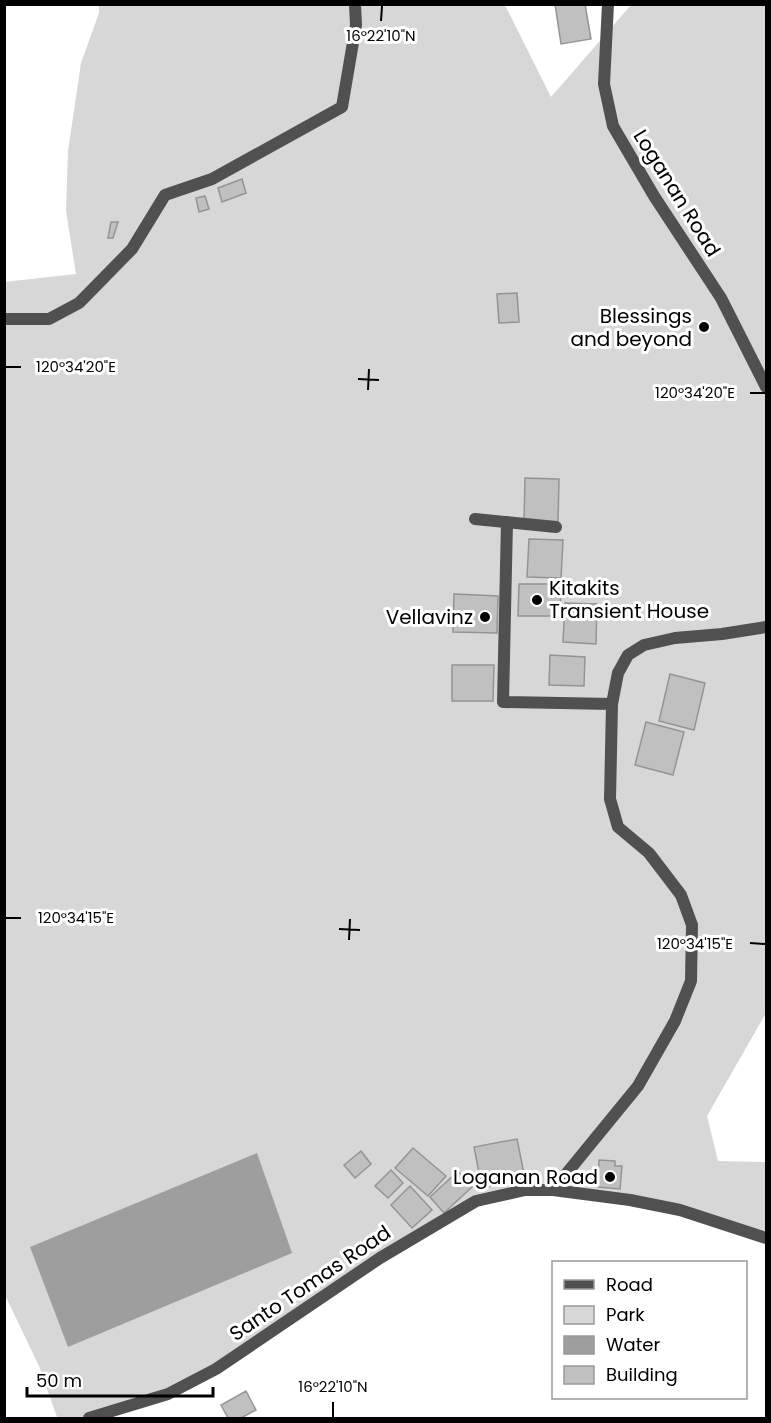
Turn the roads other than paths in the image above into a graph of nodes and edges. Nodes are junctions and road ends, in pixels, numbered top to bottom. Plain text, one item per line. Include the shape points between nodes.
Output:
1 (355, 4) edge
2 (608, 4) edge
3 (4, 319) edge
4 (766, 387) edge
5 (475, 519) dead end
6 (507, 522) junction
7 (556, 527) dead end
8 (766, 627) edge
9 (612, 704) junction
10 (554, 1190) junction
11 (766, 1238) edge
12 (89, 1419) edge

1 - 3 street via 356,26 342,107 212,179 165,195 132,249 80,303 49,319
2 - 4 street, Loganan Road via 604,84 613,126 721,298
5 - 6 street
6 - 7 street
6 - 9 street via 503,702
8 - 9 street via 644,645 628,655 618,673
9 - 10 street via 610,799 618,827 650,853 681,895 692,925 691,981 675,1021 638,1086
10 - 11 street, Santo Tomas Road via 680,1210
10 - 12 street, Santo Tomas Road via 525,1190 476,1201 380,1258 216,1369 168,1394

